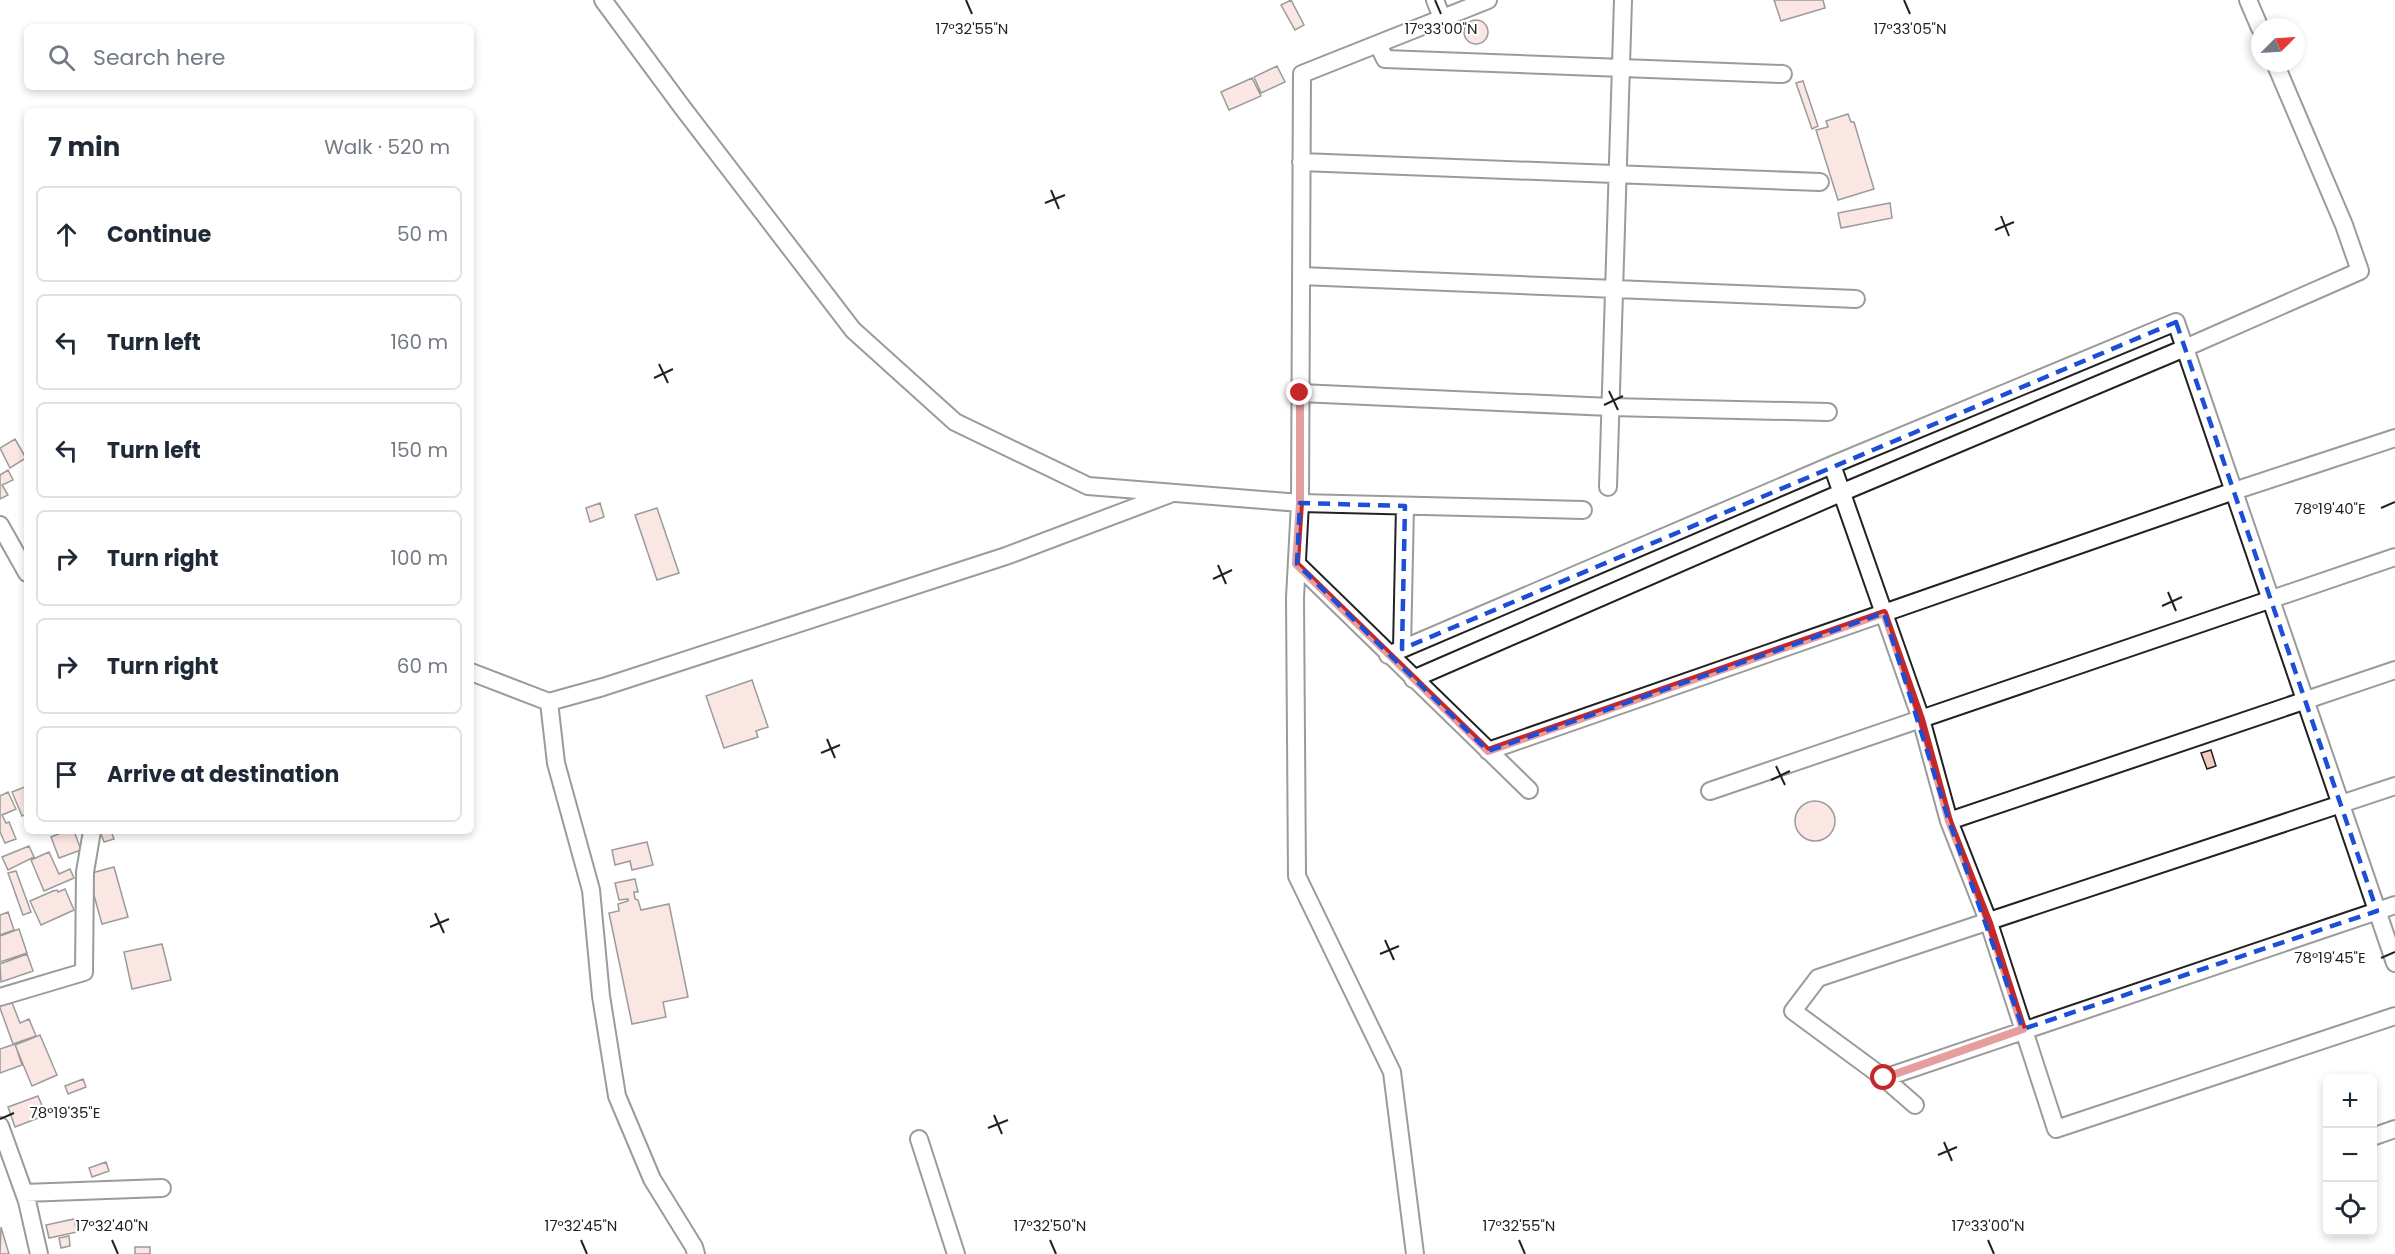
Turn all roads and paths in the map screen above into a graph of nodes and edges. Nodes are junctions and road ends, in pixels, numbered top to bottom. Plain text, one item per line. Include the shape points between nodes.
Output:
1 (603, 0) edge
2 (1435, 0) edge
3 (1488, 0) edge
4 (1623, 0) edge
5 (2248, 0) edge
6 (1442, 18) junction
7 (2256, 18) edge
8 (1378, 44) junction
9 (1621, 68) junction
10 (2279, 72) edge
11 (1783, 74) dead end
12 (1301, 162) junction
13 (1617, 174) junction
14 (1820, 182) dead end
15 (1301, 276) junction
16 (1614, 290) junction
17 (1856, 299) dead end
18 (2185, 348) junction
19 (1300, 393) junction
20 (1610, 407) junction
21 (1828, 412) dead end
22 (2395, 438) edge
23 (1832, 465) junction
24 (1608, 487) dead end
25 (2234, 490) junction
26 (1843, 492) junction
27 (1173, 493) junction
28 (1300, 503) junction
29 (1405, 506) junction
30 (1583, 510) dead end
31 (0, 525) edge
32 (2395, 557) edge
33 (1296, 564) junction
34 (24, 568) edge
35 (2271, 600) junction
36 (1884, 613) junction
37 (1395, 652) junction
38 (2395, 670) edge
39 (474, 673) edge
40 (1413, 679) junction
41 (2306, 700) junction
42 (549, 702) junction
43 (1921, 719) junction
44 (1488, 751) junction
45 (2395, 786) edge
46 (1529, 790) dead end
47 (1710, 791) dead end
48 (2341, 804) junction
49 (1949, 821) junction
50 (91, 834) edge
51 (2395, 905) edge
52 (2377, 911) junction
53 (1989, 923) junction
54 (2395, 963) edge
55 (0, 997) edge
56 (2395, 1016) edge
57 (2023, 1029) junction
58 (1884, 1078) junction
59 (1914, 1105) dead end
60 (0, 1126) edge
61 (2395, 1129) edge
62 (2377, 1136) edge
63 (919, 1139) dead end
64 (3, 1147) edge
65 (162, 1188) dead end
66 (24, 1193) junction
67 (39, 1254) edge
68 (696, 1254) edge
69 (956, 1254) edge
70 (1414, 1254) edge

1 - 27 street via 853,330 955,422 1088,486
2 - 6 street
3 - 6 street
4 - 9 street
5 - 7 street
6 - 8 street
8 - 9 street via 1385,59
8 - 12 street via 1302,74
9 - 11 street
9 - 13 street
10 - 18 street via 2360,271
12 - 13 street
12 - 15 street
13 - 14 street
13 - 16 street
15 - 16 street
15 - 19 street
16 - 17 street
16 - 20 street
18 - 23 street via 2176,322
18 - 25 street
18 - 26 street
19 - 20 street
19 - 28 street
20 - 21 street
20 - 24 street
22 - 25 street
23 - 26 street
23 - 37 street
25 - 35 street
25 - 36 street
26 - 36 street
26 - 40 street
27 - 28 street
27 - 42 street via 1006,556
28 - 29 street
28 - 33 street
29 - 30 street
29 - 37 street
31 - 34 street
32 - 35 street
33 - 37 street
33 - 70 street via 1298,876 1392,1072
35 - 41 street
35 - 43 street
36 - 43 street
36 - 44 street
37 - 40 street
38 - 41 street
39 - 42 street
40 - 44 street
41 - 48 street
41 - 49 street
42 - 68 street via 556,763 591,890 601,996 617,1096 652,1179
43 - 47 street
43 - 49 street
44 - 46 street
45 - 48 street
48 - 52 street
48 - 53 street
49 - 53 street
50 - 55 street via 85,872 84,972
51 - 52 street
52 - 54 street
52 - 57 street
53 - 57 street
53 - 58 street via 1818,978 1793,1011
56 - 57 street via 2056,1129
57 - 58 street
58 - 59 street
60 - 64 street
61 - 62 street
63 - 69 street
64 - 66 street
65 - 66 street
66 - 67 street

